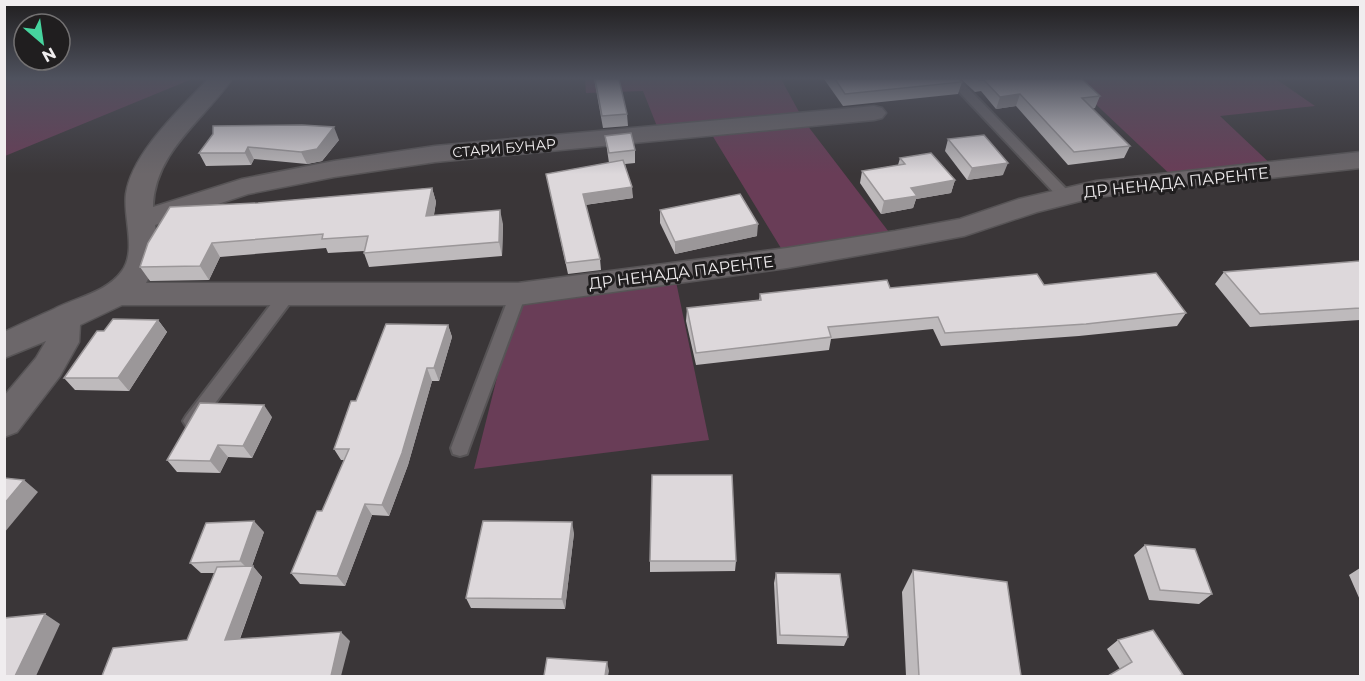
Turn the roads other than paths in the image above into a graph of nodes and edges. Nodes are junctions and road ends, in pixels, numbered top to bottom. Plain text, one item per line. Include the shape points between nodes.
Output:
1 (193, 111) edge
2 (983, 111) edge
3 (874, 113) dead end
4 (1360, 160) edge
5 (1064, 195) junction
6 (141, 220) junction
7 (118, 294) junction
8 (518, 294) junction
9 (287, 296) junction
10 (65, 317) junction
11 (4, 346) edge
12 (4, 422) edge
13 (190, 424) edge
14 (460, 448) dead end

1 - 6 street via 163,144 140,188
2 - 5 lane
3 - 6 street, СТАРИ БУНАР via 435,154 242,187
4 - 5 street, ДР НЕНАДА ПАРЕНТЕ
5 - 8 street, ДР НЕНАДА ПАРЕНТЕ via 964,227 896,240
6 - 7 street via 144,258 132,283
7 - 9 street, ДР НЕНАДА ПАРЕНТЕ
7 - 10 street, ДР НЕНАДА ПАРЕНТЕ
8 - 9 street, ДР НЕНАДА ПАРЕНТЕ
8 - 14 lane
9 - 13 lane
10 - 11 street, ДР НЕНАДА ПАРЕНТЕ
10 - 12 street via 62,342 48,367

